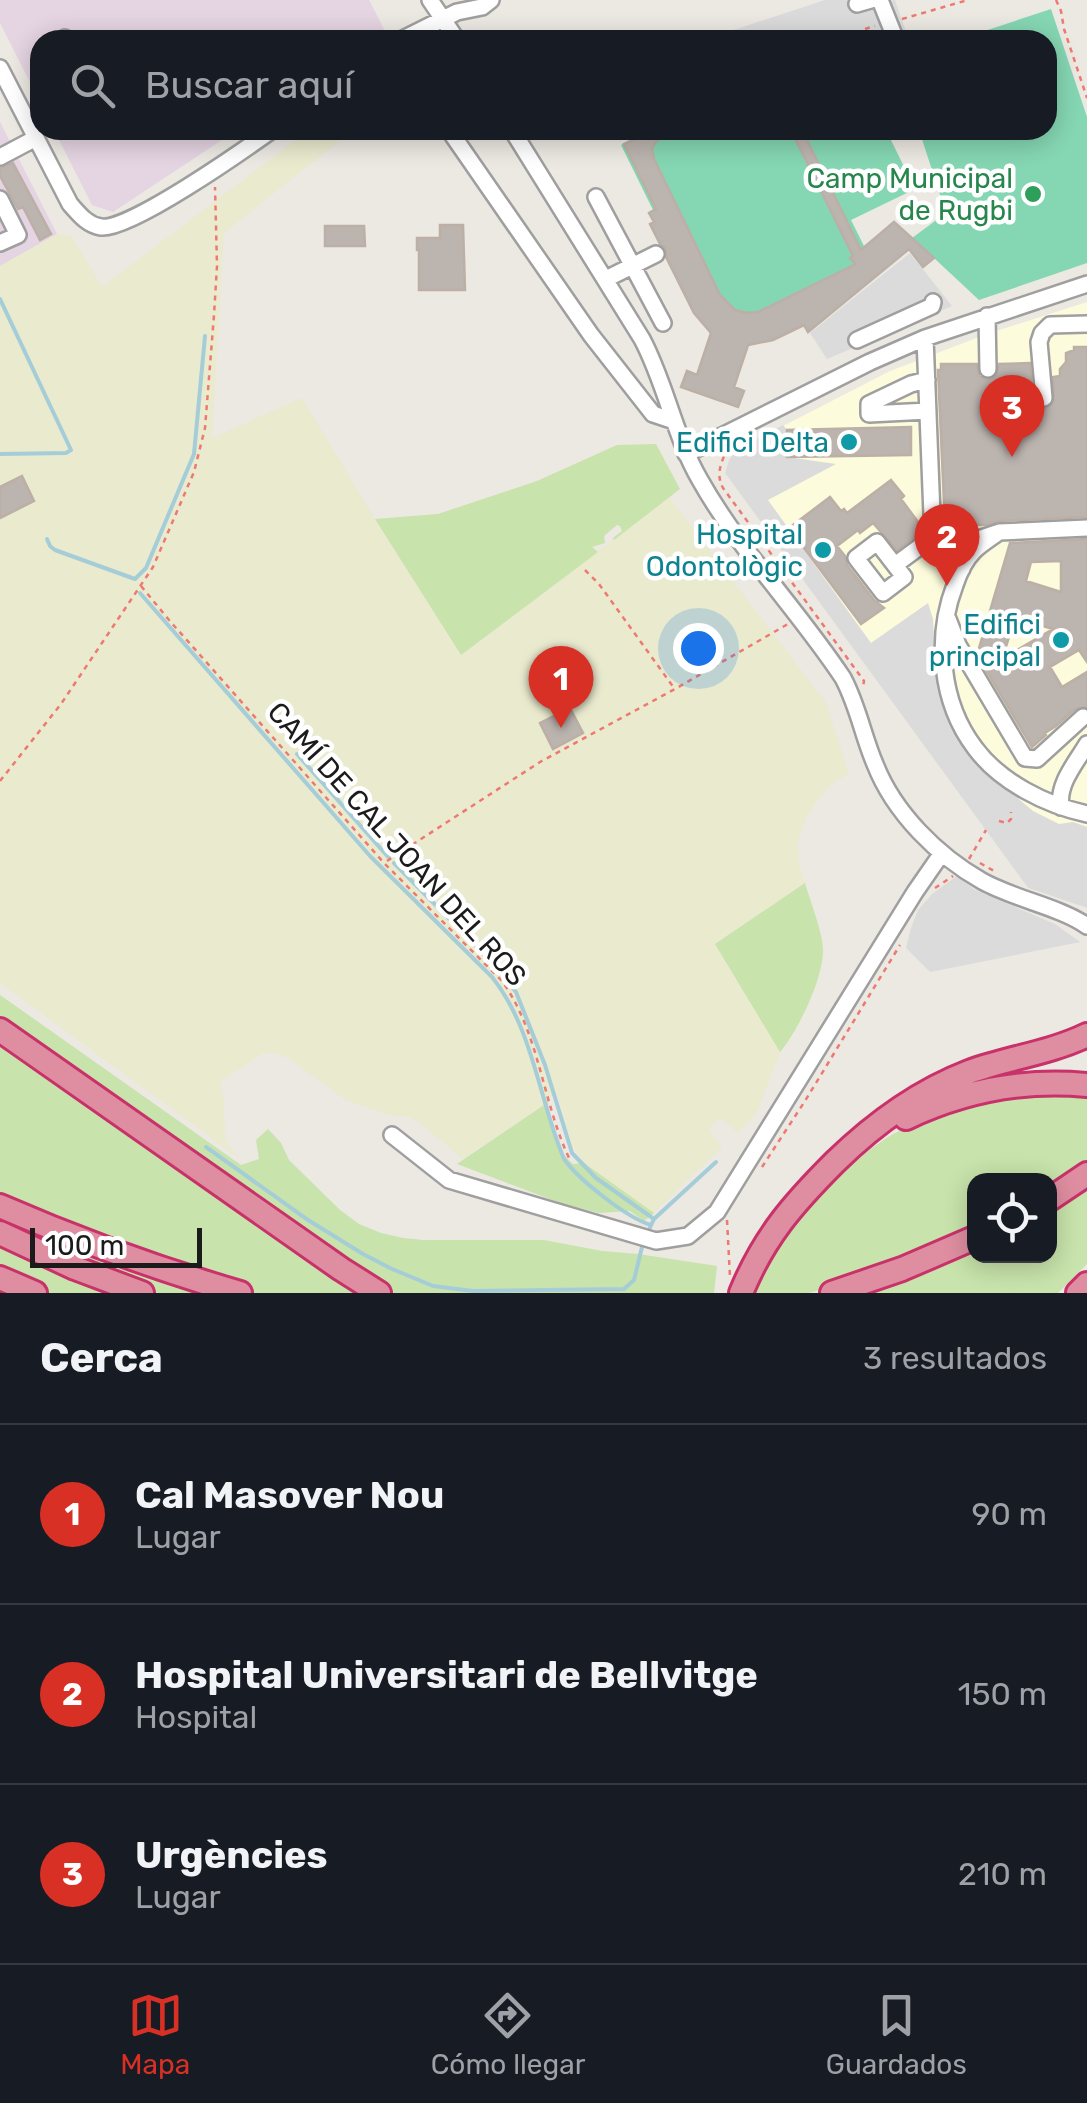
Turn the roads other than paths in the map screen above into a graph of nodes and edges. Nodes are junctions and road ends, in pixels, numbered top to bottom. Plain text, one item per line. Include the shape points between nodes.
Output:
1 (430, 0) edge
2 (491, 0) edge
3 (880, 0) edge
4 (454, 11) edge
5 (419, 30) edge
6 (892, 30) edge
7 (0, 68) edge
8 (30, 118) edge
9 (30, 133) edge
10 (41, 140) edge
11 (258, 140) edge
12 (456, 140) edge
13 (518, 140) edge
14 (0, 156) edge
15 (596, 196) dead end
16 (0, 198) edge
17 (7, 226) edge
18 (0, 243) edge
19 (656, 254) dead end
20 (632, 266) junction
21 (606, 279) junction
22 (1087, 284) edge
23 (933, 302) dead end
24 (986, 316) junction
25 (663, 323) dead end
26 (1087, 324) edge
27 (925, 338) junction
28 (857, 340) dead end
29 (988, 369) dead end
30 (927, 380) junction
31 (1044, 398) dead end
32 (928, 410) junction
33 (674, 421) junction
34 (686, 454) junction
35 (1087, 528) edge
36 (999, 532) junction
37 (941, 540) junction
38 (895, 564) dead end
39 (962, 569) junction
40 (941, 608) junction
41 (1083, 718) dead end
42 (1087, 744) edge
43 (1061, 808) junction
44 (1087, 814) edge
45 (942, 853) junction
46 (1084, 921) edge
47 (2, 1031) edge
48 (1087, 1035) edge
49 (1087, 1085) edge
50 (392, 1136) dead end
51 (836, 1161) junction
52 (1087, 1178) edge
53 (1057, 1196) edge
54 (0, 1206) edge
55 (0, 1233) edge
56 (967, 1241) edge
57 (0, 1250) edge
58 (0, 1278) edge
59 (1087, 1284) edge
60 (736, 1287) edge
61 (35, 1293) edge
62 (104, 1293) edge
63 (142, 1293) edge
64 (240, 1293) edge
65 (380, 1293) edge
66 (832, 1293) edge
67 (1078, 1293) edge

1 - 4 street
2 - 4 street
3 - 6 street
4 - 5 street
7 - 8 street
9 - 14 street
10 - 11 street via 70,204 100,227 120,225
12 - 33 street via 590,336 653,414
13 - 21 street
15 - 20 street
16 - 17 street
17 - 18 street via 18,235
19 - 20 street
20 - 21 street
20 - 25 street
21 - 33 street via 652,357
22 - 24 street
23 - 28 street
24 - 27 street
24 - 29 street
26 - 31 street via 1050,325 1042,334
27 - 30 street
27 - 34 street
30 - 32 street
30 - 32 street via 869,404 870,414
32 - 37 street via 932,515
33 - 34 street
34 - 45 street via 716,507 850,690 883,782
35 - 36 street
36 - 37 street via 958,546
36 - 39 street
37 - 38 street
37 - 39 street
39 - 40 street
40 - 41 street via 1025,758 1036,759
40 - 43 street via 944,668 963,729 995,770
42 - 43 street via 1064,784
43 - 44 street
45 - 46 street via 1010,895
45 - 50 street via 717,1212 688,1236 656,1241 449,1180
47 - 65 highway
48 - 51 highway via 936,1086
49 - 51 highway via 970,1094 903,1119
51 - 60 highway via 787,1212
52 - 53 highway
54 - 64 highway
55 - 63 highway
56 - 66 highway
57 - 62 highway
58 - 61 highway
59 - 67 highway

